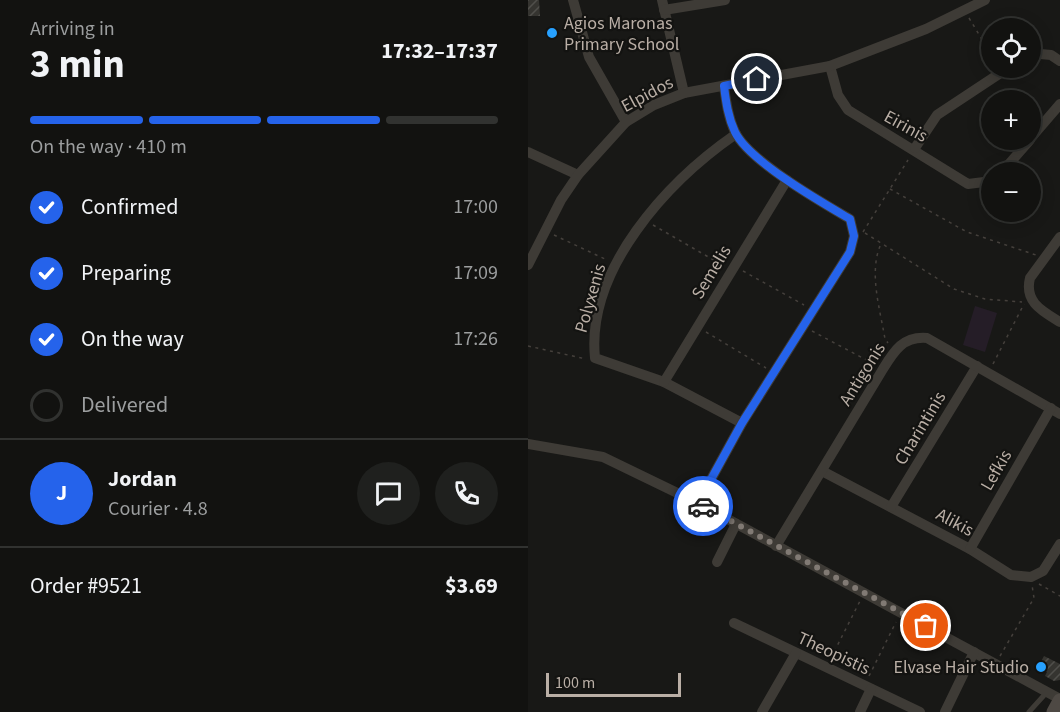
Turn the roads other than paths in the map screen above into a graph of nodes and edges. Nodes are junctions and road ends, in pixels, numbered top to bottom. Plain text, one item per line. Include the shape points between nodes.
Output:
1 (573, 0) edge
2 (725, 0) edge
3 (985, 0) edge
4 (663, 5) edge
5 (1041, 54) edge
6 (1060, 61) edge
7 (830, 66) junction
8 (993, 78) edge
9 (724, 86) junction
10 (684, 93) junction
11 (1060, 104) edge
12 (627, 123) junction
13 (1041, 126) edge
14 (736, 134) junction
15 (915, 148) junction
16 (1021, 150) edge
17 (528, 152) edge
18 (1010, 162) edge
19 (578, 175) junction
20 (786, 180) junction
21 (981, 182) edge
22 (1060, 237) edge
23 (533, 242) edge
24 (528, 265) edge
25 (1060, 322) edge
26 (977, 366) junction
27 (664, 382) junction
28 (1055, 411) edge
29 (742, 423) junction
30 (528, 444) edge
31 (822, 471) junction
32 (698, 503) junction
33 (891, 507) junction
34 (736, 524) junction
35 (1060, 544) edge
36 (776, 546) junction
37 (970, 549) junction
38 (717, 562) dead end
39 (734, 623) dead end
40 (974, 652) junction
41 (796, 653) junction
42 (868, 687) junction
43 (1056, 698) edge
44 (762, 712) edge
45 (860, 712) edge
46 (920, 712) edge
47 (945, 712) edge
48 (1029, 712) edge
49 (1054, 712) edge

1 - 12 street via 589,57
2 - 4 street
3 - 7 street, Elpidos
4 - 10 street
5 - 6 street
7 - 9 street, Elpidos
7 - 15 street, Eirinis via 838,95 848,110
8 - 15 street via 937,115
9 - 10 street, Elpidos
9 - 14 street
10 - 12 street, Elpidos via 654,105
11 - 13 street
12 - 19 street, Elpidos
14 - 20 street
14 - 27 street, Polyxenis via 678,180 644,220 616,264 599,312 593,341 595,358
15 - 21 street, Eirinis via 968,184
16 - 18 street
17 - 19 street
19 - 23 street, Elpidos via 545,231
20 - 27 street, Semelis
20 - 29 street via 850,219 859,234
22 - 25 street via 1030,278 1029,295 1040,310
23 - 24 street, Elpidos
26 - 28 street, Antigonis
26 - 31 street, Antigonis via 927,338 909,340 895,350
26 - 33 street, Charintinis
27 - 29 street, Polyxenis
28 - 37 street, Lefkis
29 - 32 street
30 - 32 street via 603,458
31 - 33 street, Alikis
31 - 36 street, Antigonis
32 - 34 street
33 - 37 street, Alikis
34 - 36 street
34 - 38 street
35 - 37 street, Alikis via 1043,571 1031,577 1011,575
36 - 40 street
39 - 41 street, Theopistis
40 - 43 street
40 - 47 street
41 - 42 street, Theopistis
41 - 44 street
42 - 45 street
42 - 46 street, Theopistis
43 - 48 lane
43 - 49 main road

